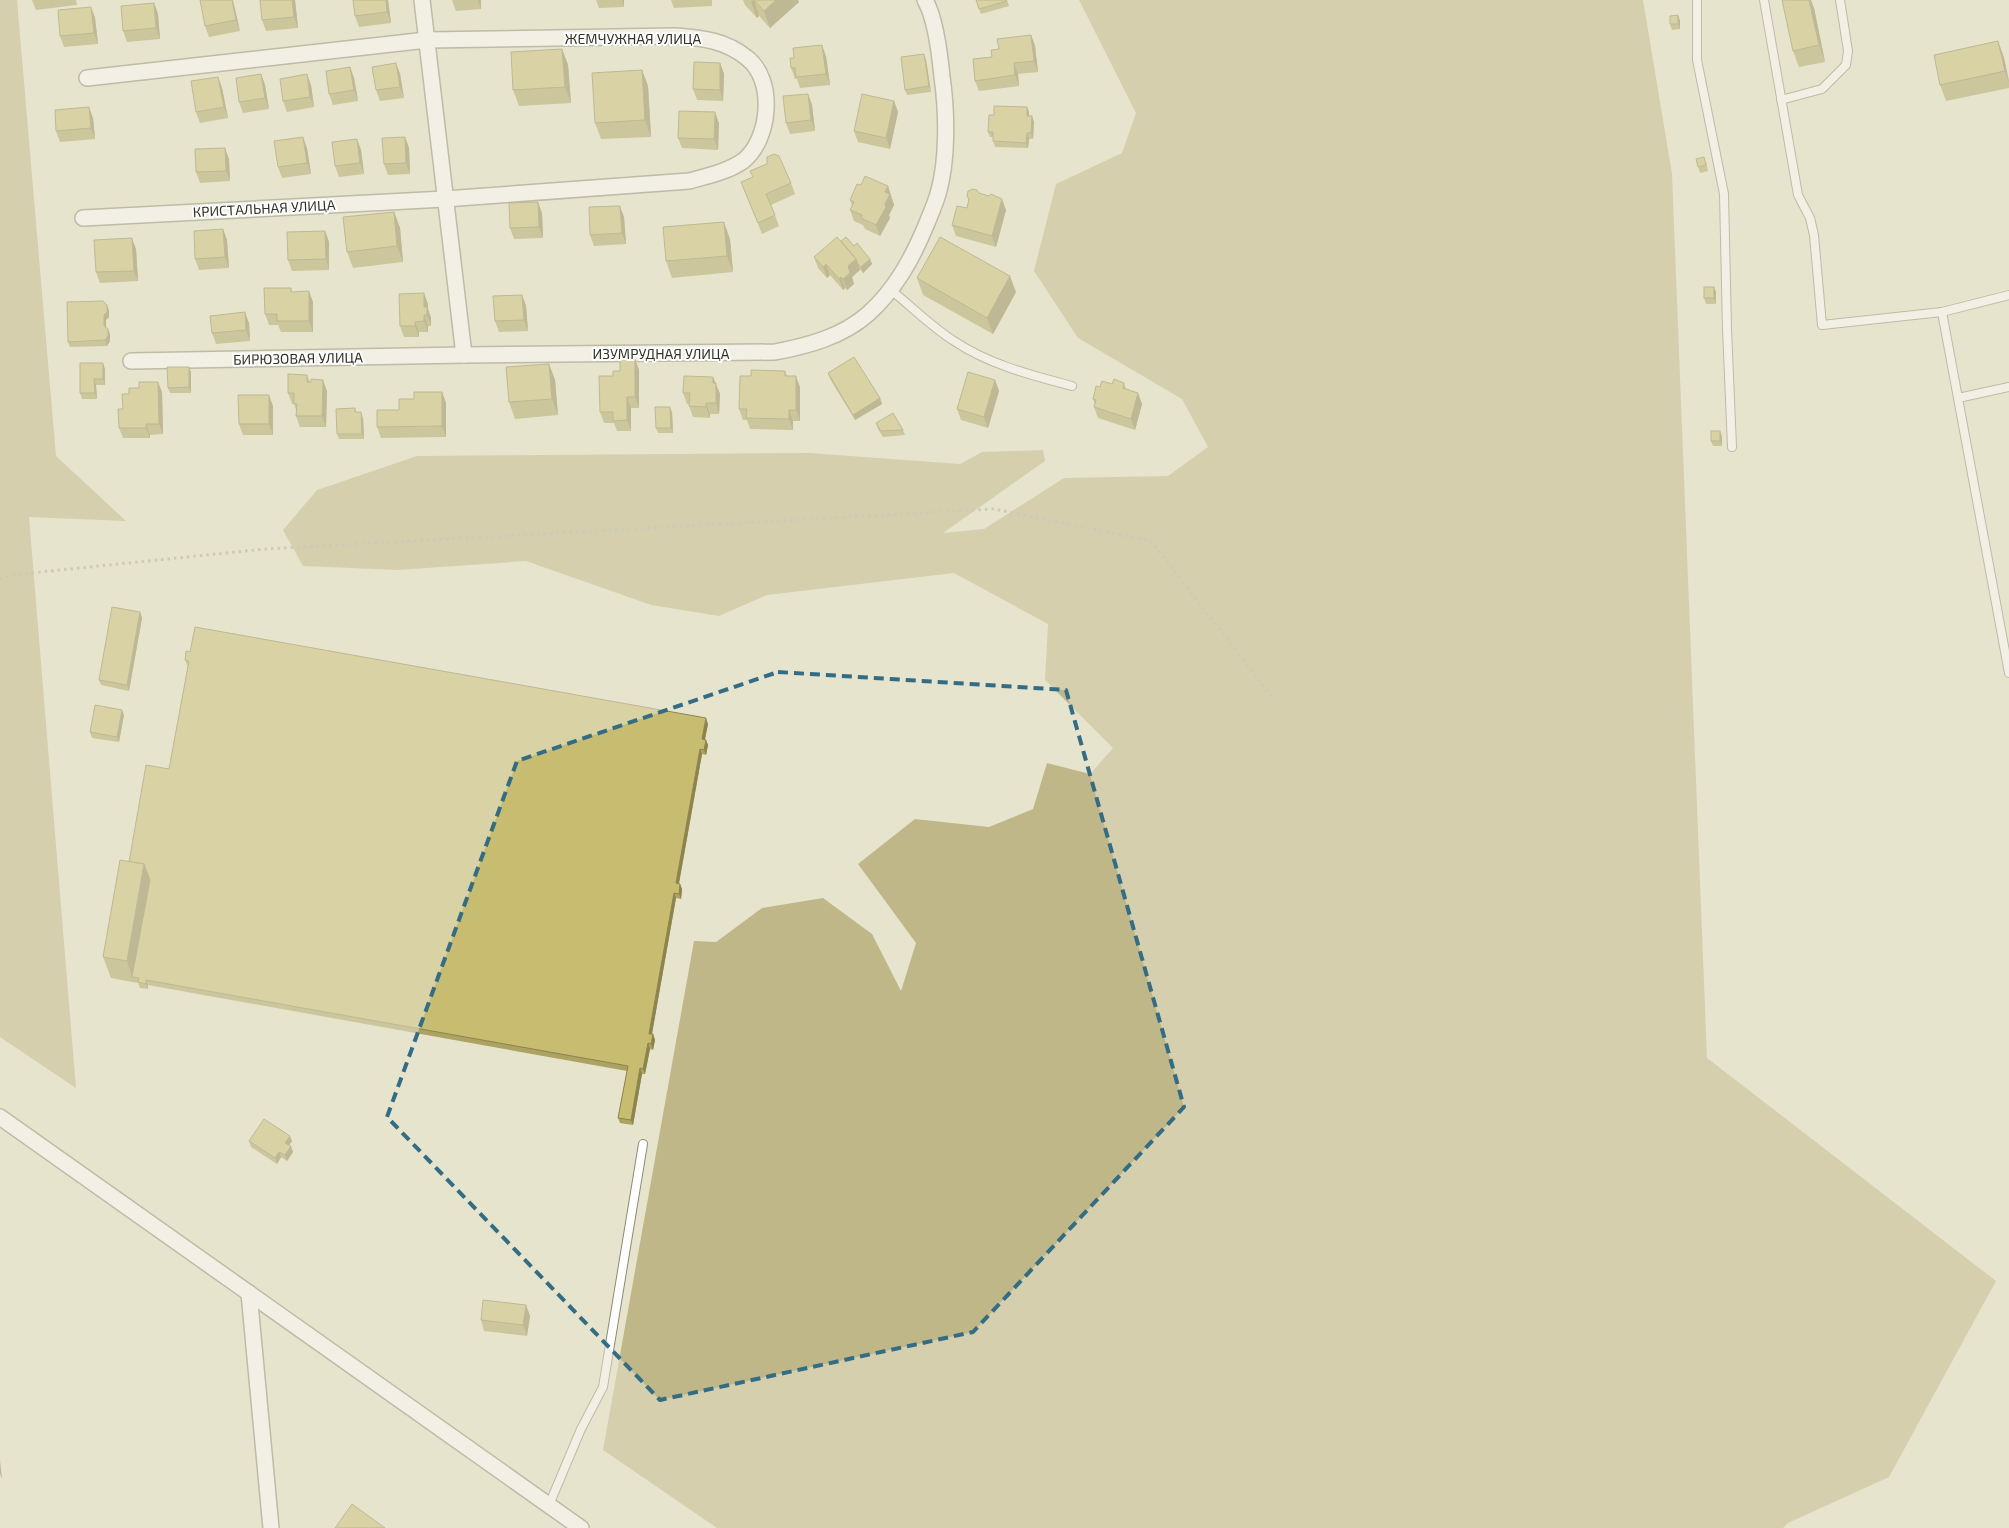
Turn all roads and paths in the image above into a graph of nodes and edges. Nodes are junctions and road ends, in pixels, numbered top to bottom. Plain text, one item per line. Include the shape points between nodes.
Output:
1 (422, 0) edge
2 (926, 0) edge
3 (1697, 0) edge
4 (1764, 0) edge
5 (1840, 0) edge
6 (427, 40) junction
7 (87, 78) dead end
8 (1781, 100) junction
9 (446, 198) junction
10 (83, 218) dead end
11 (891, 290) junction
12 (2009, 295) edge
13 (1942, 312) junction
14 (464, 355) junction
15 (131, 361) dead end
16 (1072, 386) dead end
17 (2009, 387) edge
18 (1958, 398) junction
19 (1732, 447) dead end
20 (0, 579) edge
21 (2008, 656) edge
22 (2009, 672) edge
23 (1273, 698) dead end
24 (0, 1117) edge
25 (643, 1144) dead end
26 (249, 1293) junction
27 (549, 1505) junction
28 (271, 1528) edge
29 (581, 1528) edge

1 - 6 street
2 - 11 street, ИЗУМРУДНАЯ УЛИЦА via 939,51 945,98 944,157 938,194 914,255
3 - 19 lane via 1697,60 1724,194
4 - 8 lane
5 - 8 lane via 1848,51 1846,65 1822,89
6 - 7 street, ЖЕМЧУЖНАЯ УЛИЦА
6 - 9 street
6 - 9 street, ЖЕМЧУЖНАЯ УЛИЦА via 707,38 728,45 749,59 761,77 766,101 765,122 759,142 743,161 716,174 688,181
8 - 13 lane via 1798,195 1810,218 1814,235 1822,325
9 - 10 street, КРИСТАЛЬНАЯ УЛИЦА
9 - 14 street
11 - 14 street, ИЗУМРУДНАЯ УЛИЦА via 867,315 836,334 807,346 775,352
11 - 16 lane via 953,341 980,356 1016,371
12 - 13 lane
13 - 18 lane
14 - 15 street, БИРЮЗОВАЯ УЛИЦА
17 - 18 lane
18 - 21 lane
20 - 23 path via 20,574 265,549 994,509 1151,541
21 - 22 lane
24 - 26 street
25 - 27 lane via 604,1387 581,1429
26 - 27 street
26 - 28 street
27 - 29 street

